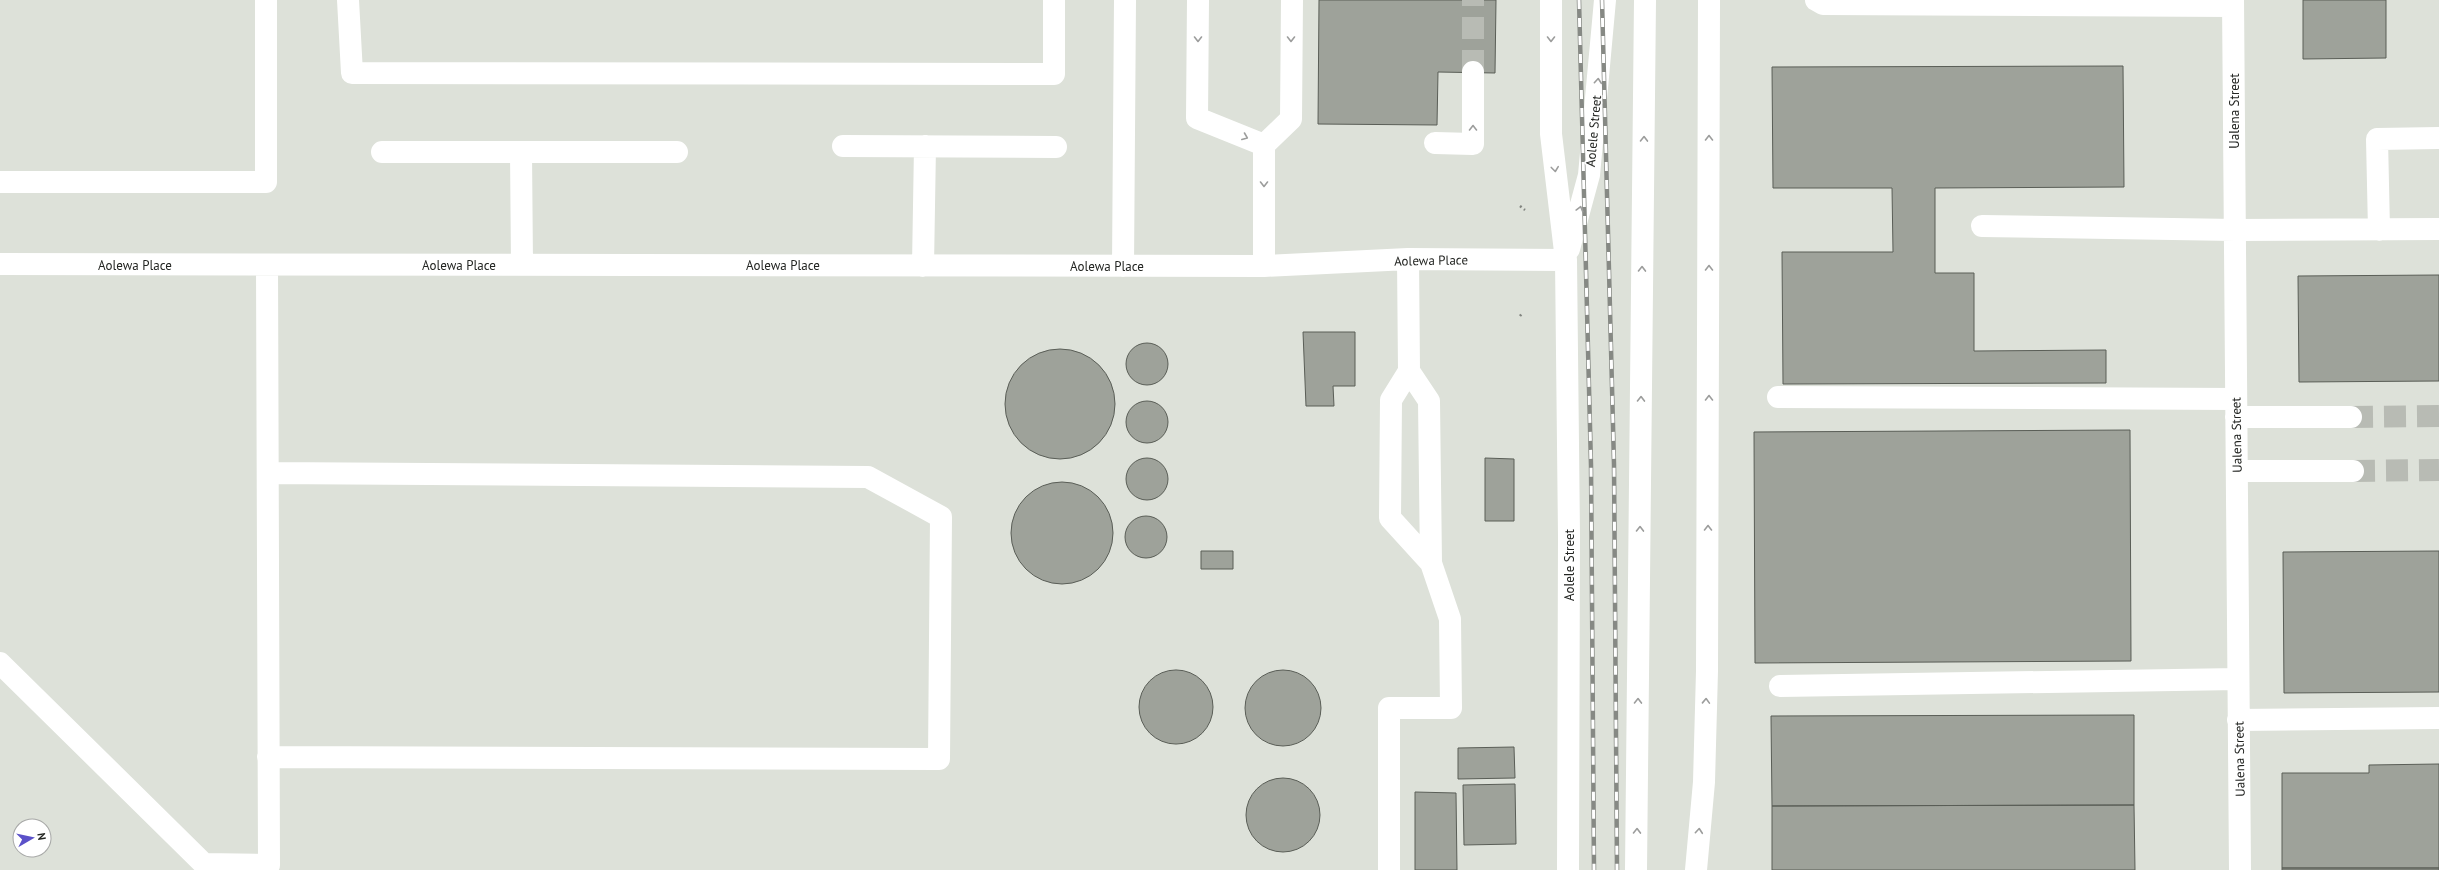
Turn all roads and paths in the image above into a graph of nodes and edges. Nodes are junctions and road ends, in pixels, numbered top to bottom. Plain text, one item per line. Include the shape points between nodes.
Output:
1 (266, 0) edge
2 (348, 0) edge
3 (1054, 0) edge
4 (1125, 0) edge
5 (1198, 0) edge
6 (1292, 0) edge
7 (1552, 0) edge
8 (1605, 0) edge
9 (1645, 0) edge
10 (1710, 0) edge
11 (1816, 0) edge
12 (2123, 3) edge
13 (2233, 3) edge
14 (1473, 72) tunnel mouth
15 (2439, 138) edge
16 (1435, 143) dead end
17 (1264, 145) junction
18 (843, 146) dead end
19 (925, 146) junction
20 (1056, 146) dead end
21 (382, 152) dead end
22 (521, 152) junction
23 (677, 152) dead end
24 (0, 182) edge
25 (1520, 206) dead end
26 (1525, 210) dead end
27 (1982, 226) dead end
28 (2439, 229) edge
29 (2235, 230) junction
30 (2379, 230) junction
31 (1408, 259) junction
32 (1566, 260) junction
33 (0, 264) edge
34 (268, 265) junction
35 (522, 265) junction
36 (923, 266) junction
37 (1123, 266) junction
38 (1264, 266) junction
39 (1523, 312) dead end
40 (1520, 316) dead end
41 (1409, 371) junction
42 (1778, 397) dead end
43 (2236, 408) junction
44 (2351, 416) tunnel mouth
45 (2237, 471) junction
46 (2353, 471) tunnel mouth
47 (268, 473) junction
48 (1431, 563) junction
49 (0, 663) edge
50 (2238, 679) junction
51 (1780, 686) dead end
52 (2439, 718) edge
53 (2238, 720) junction
54 (268, 757) junction
55 (1389, 870) edge
56 (1568, 870) edge
57 (1636, 870) edge
58 (1696, 870) edge
59 (2240, 870) edge

1 - 24 main road via 266,182
2 - 3 main road via 352,73 1054,74
4 - 37 main road
5 -> 17 main road via 1197,118
6 -> 17 main road via 1291,119
7 -> 32 main road, Aolele Street via 1551,134
32 -> 8 main road, Aolele Street via 1589,175
57 -> 9 main road
58 -> 10 main road via 1704,782 1708,567
11 - 12 main road via 1823,4
12 - 13 main road
13 - 29 main road, Ualena Street
16 -> 14 main road via 1473,144
15 - 30 main road via 2377,139
17 -> 38 main road
18 - 19 main road
19 - 20 main road
19 - 36 main road
21 - 22 main road
22 - 23 main road
22 - 35 main road
25 - 26 path
27 - 29 main road
28 - 30 main road
29 - 30 main road
29 - 43 main road, Ualena Street
31 - 32 main road, Aolewa Place
31 - 38 main road, Aolewa Place
31 - 41 main road
32 - 56 main road, Aolele Street via 1569,536
33 - 34 main road, Aolewa Place
34 - 35 main road, Aolewa Place
34 - 47 main road
35 - 36 main road, Aolewa Place
36 - 37 main road, Aolewa Place
37 - 38 main road, Aolewa Place
39 - 40 path
41 - 48 main road via 1429,401
41 - 48 main road via 1391,400 1390,518
42 - 43 main road
43 - 44 main road
43 - 45 main road, Ualena Street
45 - 46 main road
45 - 50 main road, Ualena Street
47 - 54 main road
47 - 54 main road via 868,477 941,517 939,759
48 - 55 main road via 1450,619 1451,708 1389,708
49 - 54 main road via 204,864 269,865
50 - 51 main road
50 - 53 main road, Ualena Street
52 - 53 main road
53 - 59 main road, Ualena Street

